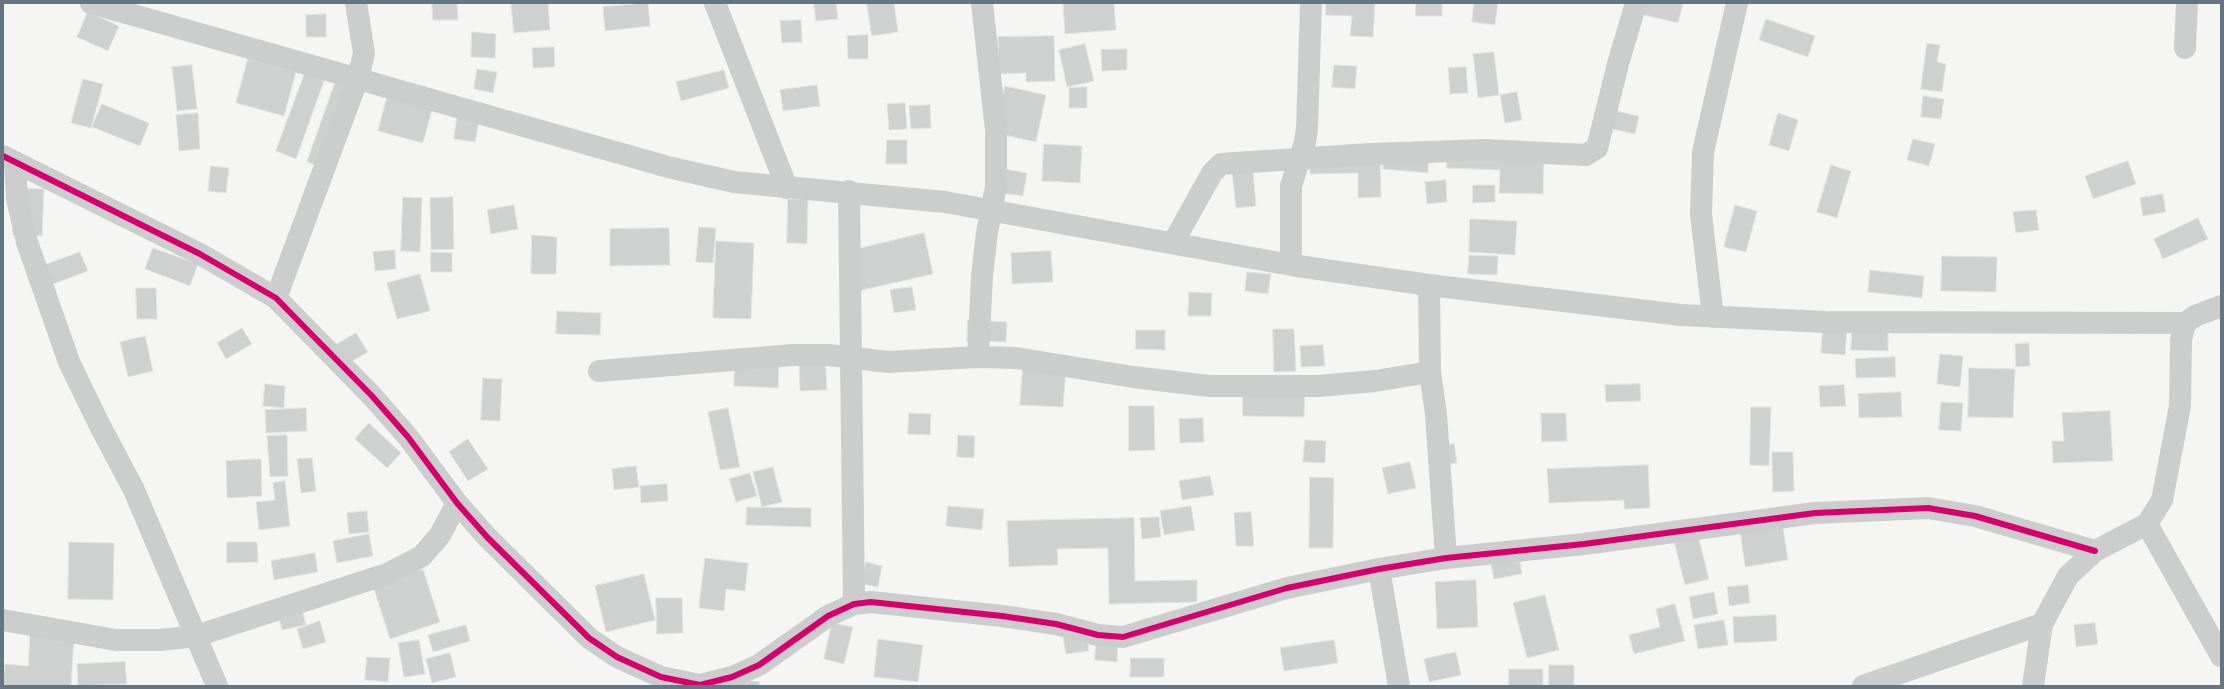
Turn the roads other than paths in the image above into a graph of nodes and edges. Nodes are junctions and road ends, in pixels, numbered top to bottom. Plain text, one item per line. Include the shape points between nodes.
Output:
1 (91, 3) edge
2 (356, 3) edge
3 (715, 3) edge
4 (982, 3) edge
5 (1311, 3) edge
6 (1636, 3) edge
7 (1737, 3) edge
8 (2186, 3) edge
9 (2185, 48) dead end
10 (358, 78) junction
11 (9, 159) edge
12 (1300, 159) junction
13 (787, 188) junction
14 (849, 192) junction
15 (992, 211) junction
16 (1173, 243) junction
17 (1291, 264) junction
18 (1429, 285) junction
19 (276, 298) junction
20 (2221, 306) edge
21 (1713, 317) junction
22 (2185, 323) junction
23 (978, 357) junction
24 (852, 358) junction
25 (599, 371) dead end
26 (1430, 372) junction
27 (457, 503) junction
28 (2147, 524) junction
29 (2095, 551) junction
30 (1446, 558) junction
31 (1379, 569) junction
32 (854, 604) junction
33 (3, 620) edge
34 (2042, 624) junction
35 (196, 636) junction
36 (2221, 656) edge
37 (217, 686) edge
38 (700, 686) edge
39 (1399, 686) edge
40 (1863, 686) edge
41 (2033, 686) edge

1 - 10 street
2 - 10 street via 364,53
3 - 13 street
4 - 15 street via 996,130 996,186
5 - 12 street via 1306,129
6 - 12 street via 1597,148 1586,155 1484,150
7 - 21 street via 1703,152 1701,214
8 - 9 street
10 - 13 street via 668,167 734,182
10 - 19 street
11 - 19 street via 200,254
11 - 35 street via 28,242 69,362 134,490
12 - 16 street via 1222,164 1212,173
12 - 17 street via 1291,186
13 - 14 street
14 - 15 street via 945,202
14 - 24 street
15 - 16 street
15 - 23 street via 982,276
16 - 17 street
17 - 18 street
18 - 21 street via 1580,305
18 - 26 street
19 - 27 street via 372,396 408,438
20 - 22 street via 2195,316
21 - 22 street via 1825,322
22 - 28 street via 2181,340 2180,406 2165,486 2162,500
23 - 24 street via 888,362
23 - 26 street via 1016,358 1208,386 1318,386 1375,381
24 - 25 street via 793,355
24 - 32 street
26 - 30 street via 1436,414
27 - 35 street via 440,535 422,556 387,574
27 - 38 street via 487,537 589,638 617,657 661,678
28 - 29 street
28 - 36 street
29 - 30 street via 1974,516 1928,508 1815,513 1584,544
29 - 34 street via 2068,576
30 - 31 street
31 - 32 street via 1287,588 1124,637 1098,635 1056,624 1002,616 871,602
31 - 39 street
32 - 38 street via 828,616 758,665 732,677
33 - 35 street via 116,640 161,640
34 - 40 street
34 - 41 street
35 - 37 street

